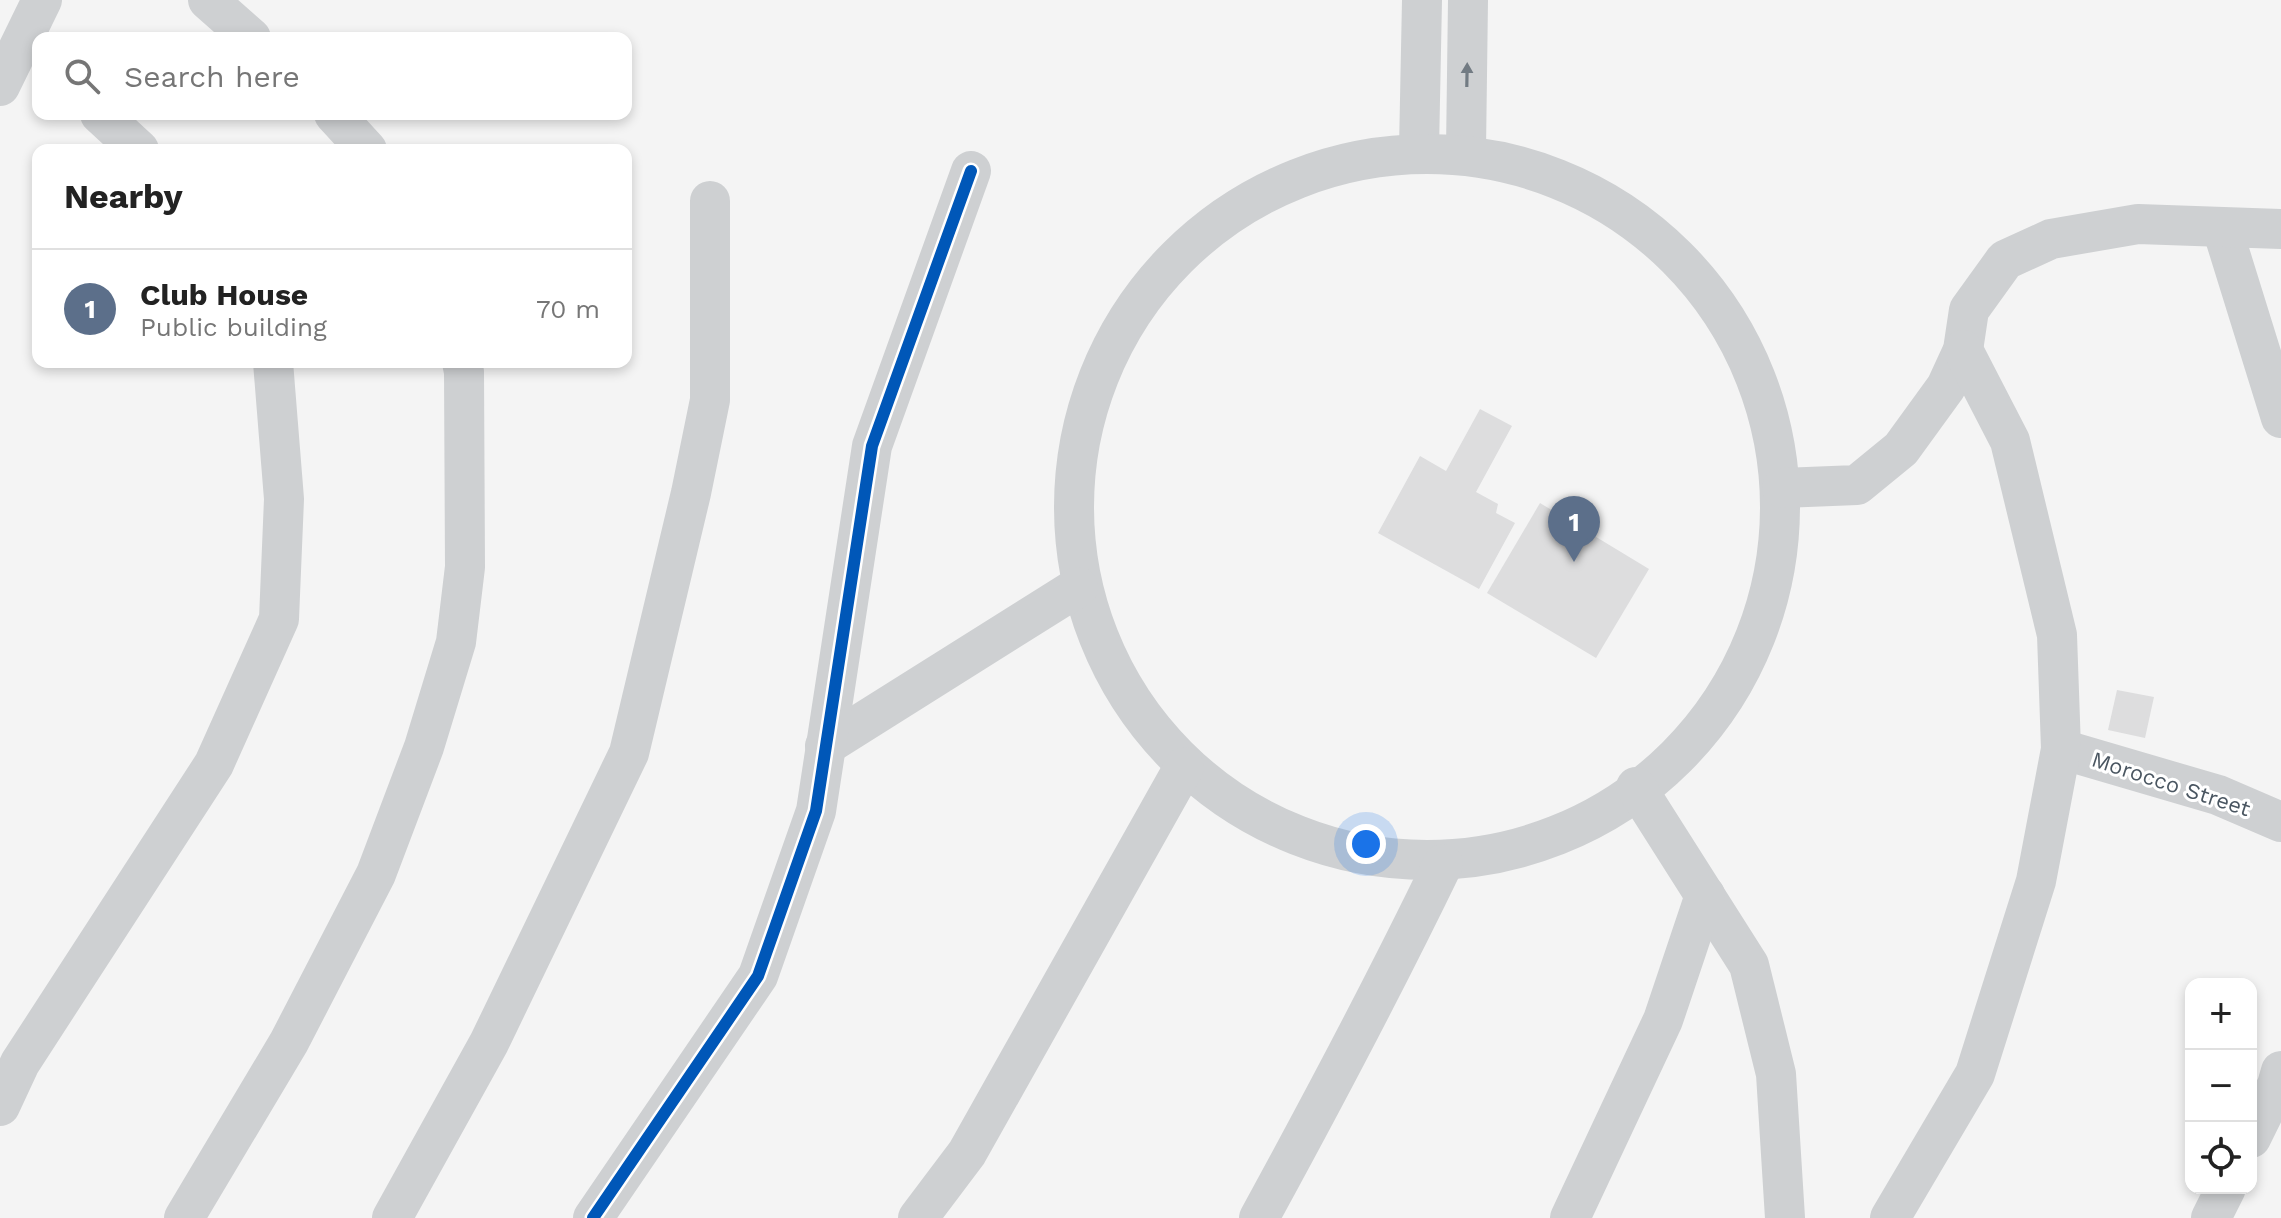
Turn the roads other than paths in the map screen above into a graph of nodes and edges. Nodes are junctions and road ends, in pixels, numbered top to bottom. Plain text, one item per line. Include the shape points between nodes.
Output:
1 (42, 0) edge
2 (208, 0) edge
3 (1422, 7) edge
4 (1468, 8) edge
5 (34, 32) edge
6 (244, 32) edge
7 (30, 49) edge
8 (0, 86) edge
9 (106, 120) edge
10 (340, 120) edge
11 (132, 144) edge
12 (362, 144) edge
13 (1419, 150) junction
14 (1466, 150) junction
15 (971, 171) dead end
16 (710, 201) dead end
17 (2222, 228) junction
18 (2281, 229) edge
19 (1963, 350) junction
20 (273, 368) edge
21 (463, 368) edge
22 (2281, 418) edge
23 (1782, 488) junction
24 (1078, 587) junction
25 (825, 746) junction
26 (2061, 749) junction
27 (1184, 767) junction
28 (1636, 787) junction
29 (2281, 822) edge
30 (1443, 864) junction
31 (1705, 895) junction
32 (2281, 1071) edge
33 (0, 1106) edge
34 (2257, 1126) edge
35 (2223, 1194) edge
36 (184, 1218) edge
37 (392, 1218) edge
38 (593, 1218) edge
39 (918, 1218) edge
40 (1259, 1218) edge
41 (1570, 1218) edge
42 (1785, 1218) edge
43 (1890, 1218) edge
44 (2211, 1218) edge

1 - 5 street
2 - 6 street
3 - 4 street
3 - 13 street
14 -> 4 street
7 - 8 street
9 - 11 street
10 - 12 street
13 - 14 street
13 - 24 street via 1355,158 1240,207 1139,305 1097,383 1075,466
14 - 23 street via 1564,174 1640,215 1733,317 1771,407
15 - 25 street via 872,446
16 - 37 street via 710,400 629,753 489,1043
17 - 18 street
17 - 19 street via 2138,224 2051,239 2005,260 1969,310
17 - 22 street
19 - 23 street via 1946,387 1901,449 1857,485
19 - 26 street via 2010,441 2057,635
20 - 33 street via 284,499 279,619 214,764 20,1063
21 - 36 street via 465,567 456,642 424,747 376,874 289,1042
23 - 28 street via 1764,611 1707,719 1657,773
24 - 25 street
24 - 27 street via 1106,671
25 - 38 street via 816,811 758,976
26 - 29 street, Morocco Street via 2218,795
26 - 43 street via 2036,881 1975,1074
27 - 30 street via 1204,792 1325,853
27 - 39 street via 967,1153
28 - 30 street via 1556,837
28 - 31 street
30 - 40 street
31 - 41 street via 1663,1020
31 - 42 street via 1749,965 1776,1074
32 - 34 street
35 - 44 street

